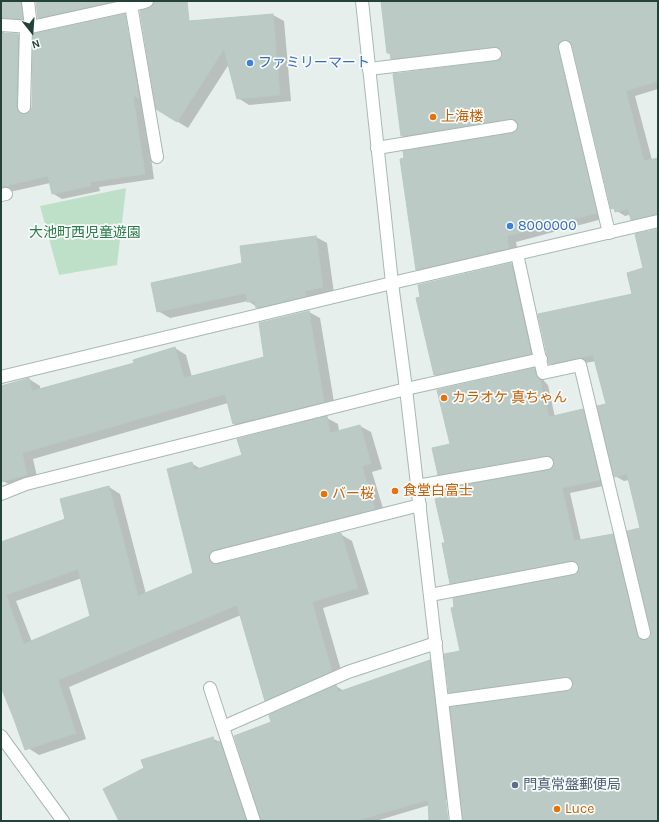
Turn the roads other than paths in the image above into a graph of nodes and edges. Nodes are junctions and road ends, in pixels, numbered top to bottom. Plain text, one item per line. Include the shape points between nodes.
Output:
1 (28, 1) edge
2 (147, 1) edge
3 (362, 1) edge
4 (131, 6) junction
5 (1, 25) edge
6 (29, 27) junction
7 (565, 46) dead end
8 (495, 54) dead end
9 (369, 69) junction
10 (24, 107) dead end
11 (511, 126) dead end
12 (378, 148) junction
13 (157, 157) dead end
14 (658, 221) edge
15 (609, 233) junction
16 (517, 254) junction
17 (392, 283) junction
18 (541, 359) junction
19 (1, 377) edge
20 (406, 388) junction
21 (547, 463) dead end
22 (418, 486) junction
23 (1, 494) edge
24 (420, 504) junction
25 (216, 557) dead end
26 (572, 568) dead end
27 (430, 595) junction
28 (644, 633) dead end
29 (436, 643) junction
30 (566, 684) dead end
31 (210, 688) dead end
32 (442, 701) junction
33 (223, 727) junction
34 (1, 736) edge
35 (63, 821) edge
36 (254, 821) edge
37 (456, 821) edge

1 - 6 street
2 - 4 street
3 - 9 street
4 - 6 street
4 - 13 street
5 - 6 street
6 - 10 street
7 - 15 street
8 - 9 street
9 - 12 street
11 - 12 street
12 - 17 street
14 - 15 street
15 - 16 street
16 - 17 street
16 - 18 street
17 - 19 street
17 - 20 street
18 - 20 street
18 - 28 street via 543,374 580,365
20 - 22 street
20 - 23 street via 26,484
21 - 22 street
22 - 24 street
24 - 25 street
24 - 27 street
26 - 27 street
27 - 29 street
29 - 32 street
29 - 33 street via 348,672
30 - 32 street
31 - 33 street
32 - 37 street
33 - 36 street
34 - 35 street

